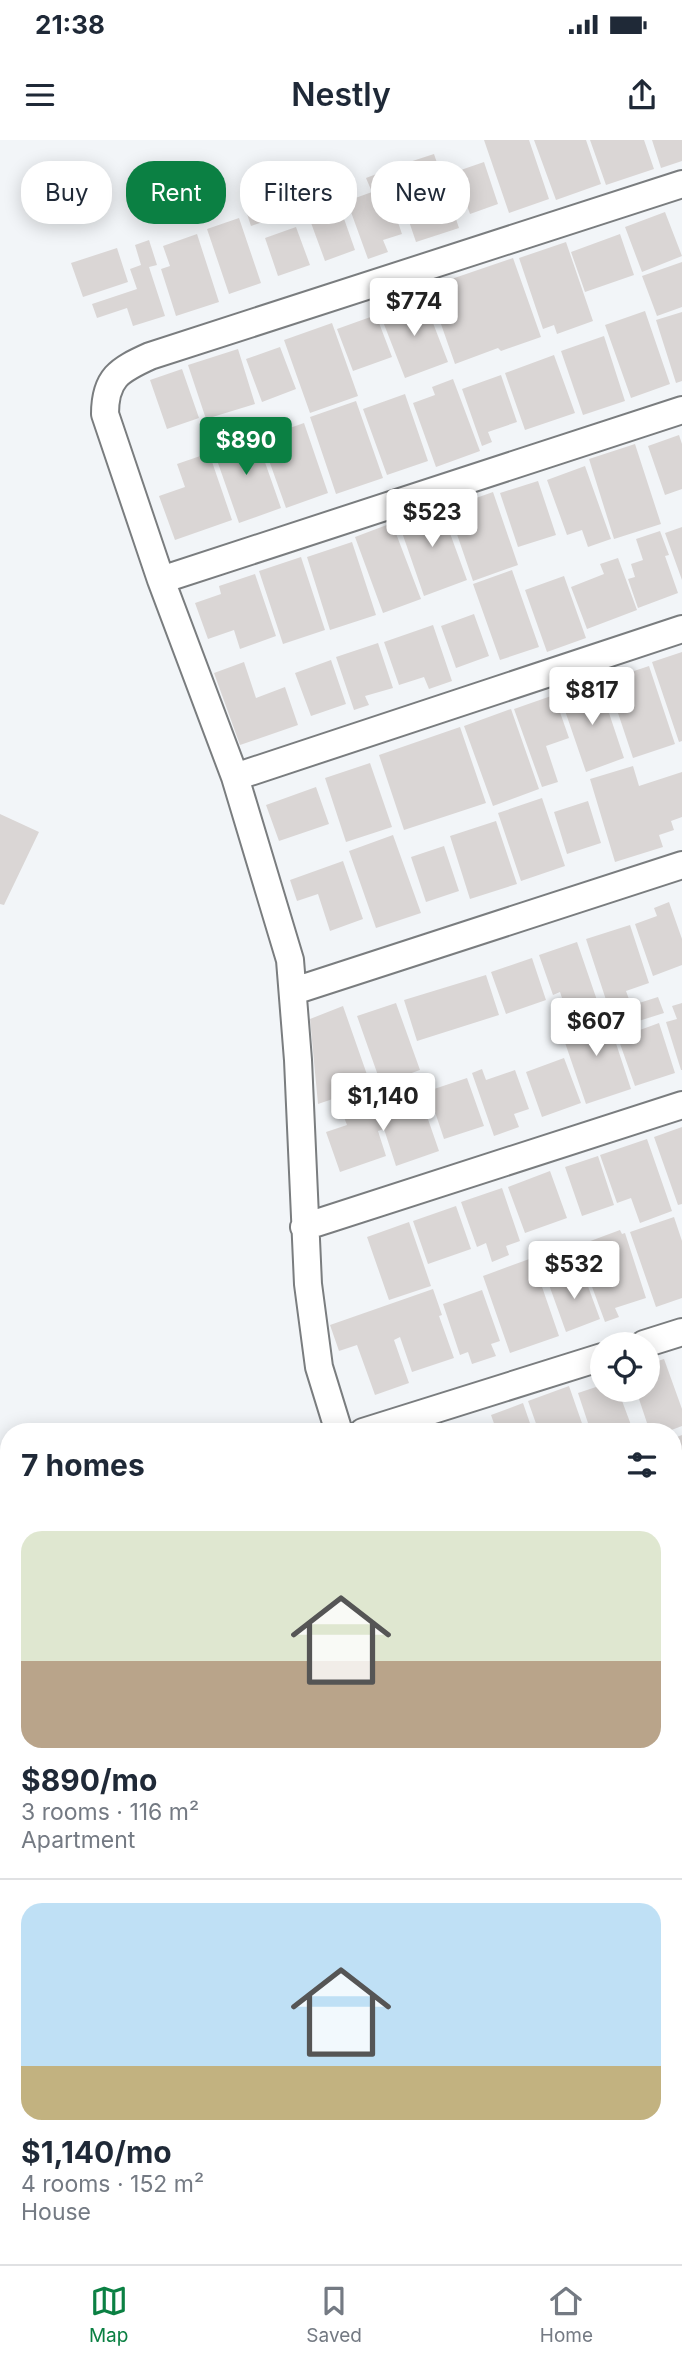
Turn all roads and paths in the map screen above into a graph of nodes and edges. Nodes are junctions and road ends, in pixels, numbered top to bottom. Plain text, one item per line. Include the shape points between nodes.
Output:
1 (682, 184) edge
2 (682, 410) edge
3 (161, 580) junction
4 (682, 629) edge
5 (235, 777) junction
6 (682, 865) edge
7 (294, 991) junction
8 (682, 1105) edge
9 (304, 1227) junction
10 (682, 1332) edge
11 (660, 1339) edge
12 (590, 1361) edge
13 (336, 1423) edge
14 (391, 1423) edge

1 - 3 street via 150,356 113,377 105,396 105,414
2 - 3 street
3 - 5 street
4 - 5 street
5 - 7 street via 290,960
6 - 7 street
7 - 9 street
8 - 9 street
9 - 13 street via 319,1367
10 - 11 street
12 - 14 street

